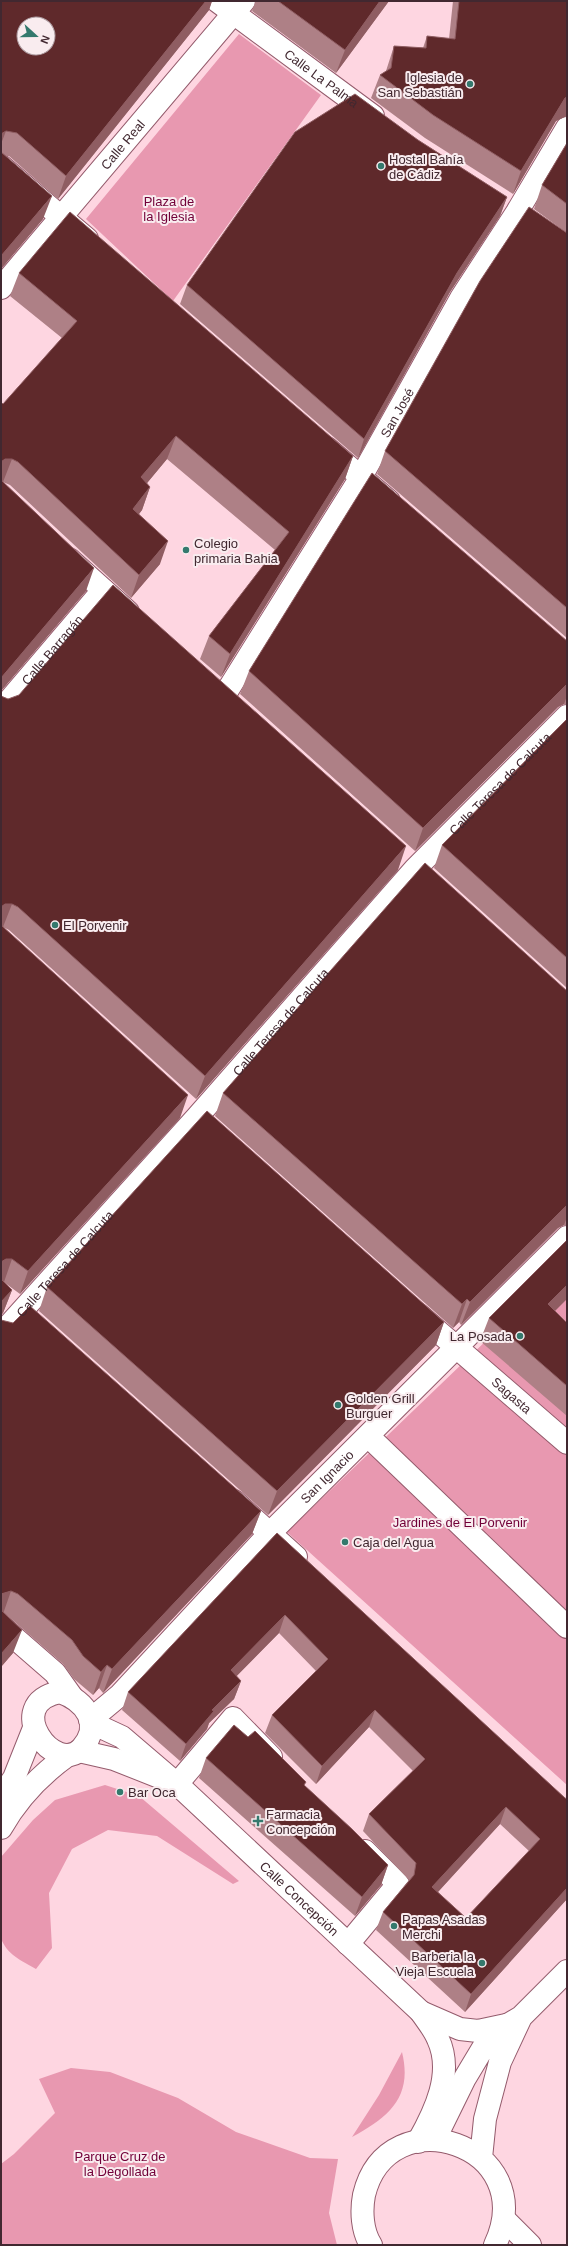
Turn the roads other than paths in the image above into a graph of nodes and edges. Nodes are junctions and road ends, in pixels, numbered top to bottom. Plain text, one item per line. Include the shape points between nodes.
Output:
1 (232, 5) edge
2 (567, 128) edge
3 (392, 130) edge
4 (1, 166) edge
5 (497, 199) edge
6 (517, 212) junction
7 (62, 217) junction
8 (536, 225) edge
9 (103, 254) edge
10 (1, 288) edge
11 (313, 436) edge
12 (361, 477) junction
13 (402, 513) edge
14 (58, 547) edge
15 (103, 590) junction
16 (143, 626) edge
17 (206, 681) edge
18 (224, 696) junction
19 (1, 710) edge
20 (241, 712) edge
21 (567, 716) edge
22 (397, 853) edge
23 (415, 869) junction
24 (433, 884) edge
25 (180, 1102) edge
26 (203, 1123) junction
27 (567, 1237) edge
28 (403, 1301) edge
29 (1, 1334) edge
30 (456, 1348) junction
31 (368, 1436) junction
32 (567, 1443) edge
33 (217, 1486) edge
34 (270, 1533) junction
35 (310, 1570) edge
36 (1, 1626) edge
37 (567, 1627) edge
38 (72, 1697) junction
39 (91, 1722) junction
40 (34, 1728) junction
41 (67, 1753) junction
42 (288, 1773) edge
43 (14, 1778) junction
44 (177, 1784) junction
45 (1, 1797) edge
46 (1, 1828) edge
47 (348, 1834) edge
48 (348, 1944) junction
49 (567, 1971) edge
50 (421, 2012) junction
51 (514, 2021) junction
52 (427, 2140) junction
53 (481, 2158) junction
54 (504, 2219) junction
55 (371, 2245) edge
56 (495, 2245) edge
57 (530, 2245) edge

1 - 3 street, Calle La Palma
1 - 7 street, Calle Real
2 - 6 street, San José
4 - 7 street
5 - 6 street
6 - 8 street
6 - 12 street, San José via 462,298
7 - 9 street
7 - 10 street, Calle Real
11 - 12 street
12 - 13 street
12 - 18 street, San José
14 - 15 street
15 - 16 street
15 - 19 street, Calle Barragán
17 - 18 street
18 - 20 street
21 - 23 street, Calle Teresa de Calcuta
22 - 23 street
23 - 24 street
23 - 26 street, Calle Teresa de Calcuta
25 - 26 street
26 - 29 street, Calle Teresa de Calcuta
27 - 30 street, San Ignacio
28 - 30 street, Sagasta
30 - 31 street, San Ignacio
30 - 32 street, Sagasta
31 - 34 street, San Ignacio
31 - 37 street
33 - 34 street
34 - 35 street
34 - 39 street, San Ignacio via 120,1695
36 - 38 street via 55,1673
38 - 39 street via 85,1709
38 - 40 street via 60,1692 47,1695 37,1703 32,1715
39 - 41 street via 91,1734
39 - 44 street, Calle Concepción via 122,1737
40 - 41 street via 42,1742
40 - 43 street
41 - 43 street via 36,1762
41 - 44 street, Calle Concepción via 114,1760
41 - 46 street via 23,1794
42 - 44 street via 233,1718
43 - 45 street
44 - 48 street, Calle Concepción
47 - 48 street via 398,1884
48 - 50 street, Calle Concepción
49 - 51 street
50 - 51 street, Calle Concepción via 460,2029 478,2031
50 - 52 street, Calle Concepción via 439,2040 443,2066 440,2101
51 - 52 street via 486,2042
51 - 53 street via 485,2119
52 - 53 street via 464,2147
52 - 55 street via 408,2144 391,2154 377,2168 367,2184 362,2203 363,2223
53 - 54 street via 492,2171 499,2186
54 - 56 street
54 - 57 street

